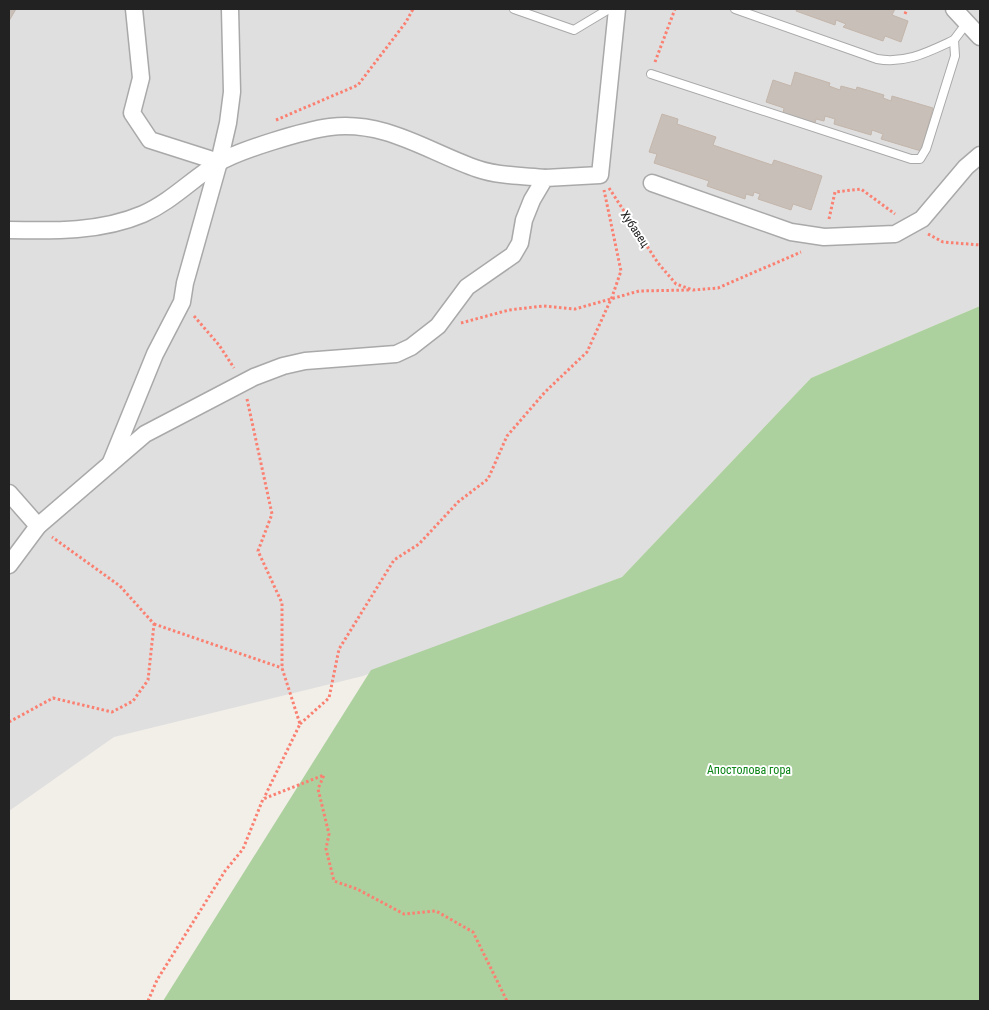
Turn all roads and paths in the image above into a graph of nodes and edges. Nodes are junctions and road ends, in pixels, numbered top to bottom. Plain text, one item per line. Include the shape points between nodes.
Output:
1 (134, 9) edge
2 (230, 9) edge
3 (413, 9) edge
4 (514, 9) edge
5 (609, 9) edge
6 (617, 9) edge
7 (675, 9) edge
8 (735, 9) edge
9 (907, 9) edge
10 (954, 9) edge
11 (905, 14) dead end
12 (966, 24) junction
13 (980, 37) edge
14 (954, 40) junction
15 (651, 74) joint
16 (270, 123) dead end
17 (980, 155) edge
18 (219, 162) junction
19 (600, 175) junction
20 (545, 178) junction
21 (652, 183) dead end
22 (9, 230) edge
23 (824, 237) junction
24 (693, 290) junction
25 (612, 297) junction
26 (182, 302) junction
27 (438, 326) junction
28 (244, 384) junction
29 (110, 465) junction
30 (9, 492) edge
31 (37, 528) junction
32 (9, 547) edge
33 (9, 565) edge
34 (154, 624) junction
35 (282, 668) junction
36 (9, 722) edge
37 (300, 724) junction
38 (263, 799) junction
39 (148, 1001) edge
40 (507, 1001) edge

1 - 18 street via 141,78 132,113 150,140
2 - 18 street via 232,92
3 - 16 path via 358,85
4 - 5 lane via 574,30
6 - 19 street
7 - 15 path
8 - 14 lane via 892,62 911,59
9 - 11 path
10 - 12 street
12 - 13 street
12 - 14 lane
14 - 15 lane via 956,56 926,150 920,159 911,159
17 - 23 street via 922,219 895,234
18 - 20 street via 300,134 330,127 356,126 403,136 487,172
18 - 22 street via 164,204 111,225 56,231
18 - 26 street
19 - 20 street
19 - 24 path, Хубавец via 658,263 676,284
19 - 25 path via 621,271
20 - 27 street via 532,200 520,243 513,255 467,287
21 - 23 street via 791,232
23 - 24 path via 792,258 750,276 718,288
24 - 25 path via 639,291
25 - 27 path via 575,309 543,306 509,310 468,322
25 - 37 path via 587,352 545,392 507,436 488,479 458,502 419,544 394,560 339,649 329,698
26 - 28 path via 219,345
26 - 29 street via 154,354
27 - 28 street via 396,354 305,361 254,376
28 - 29 street via 145,434
28 - 35 path via 272,514 258,551 282,603
29 - 31 street
30 - 31 street
31 - 32 street
31 - 33 street
31 - 34 path via 120,586
34 - 35 path
34 - 36 path via 148,680 133,701 112,712 53,698
35 - 37 path
37 - 38 path
38 - 39 path via 243,849 225,871
38 - 40 path via 324,775 318,789 329,834 326,849 334,881 357,889 404,914 436,911 473,932

